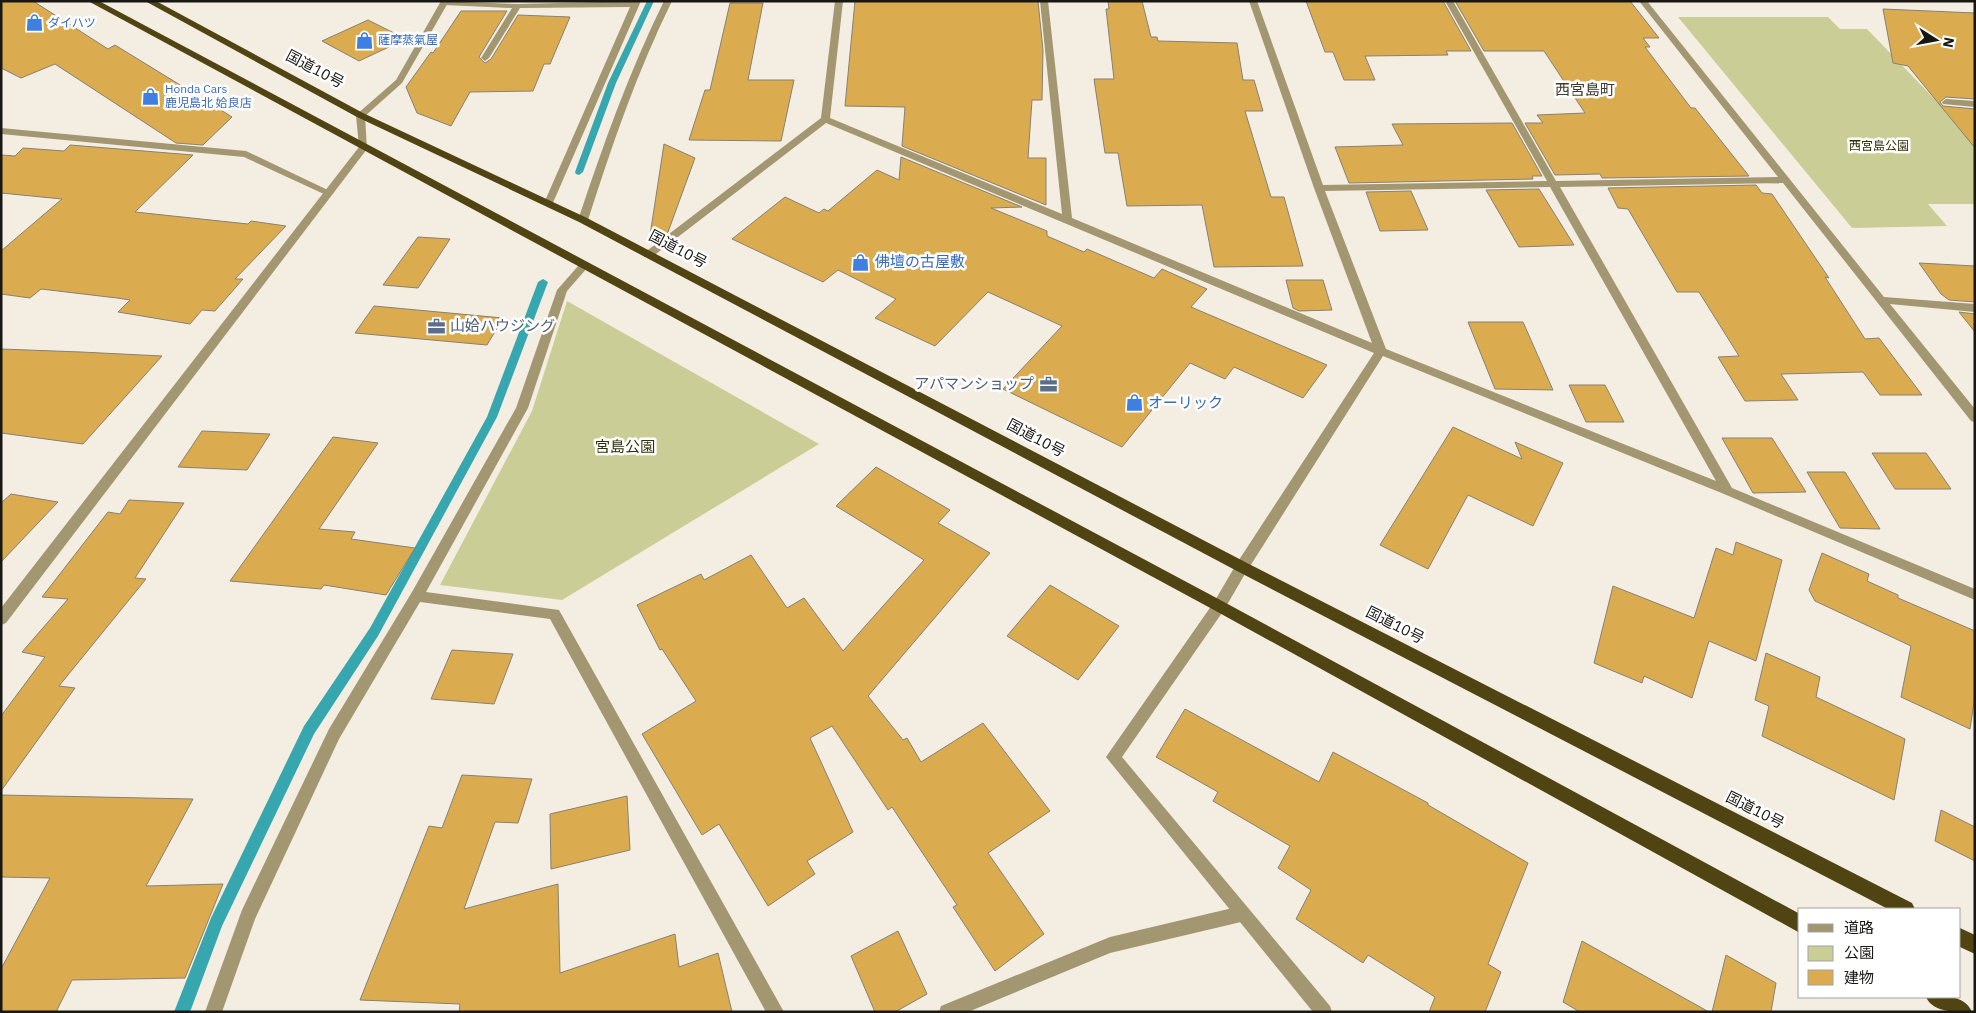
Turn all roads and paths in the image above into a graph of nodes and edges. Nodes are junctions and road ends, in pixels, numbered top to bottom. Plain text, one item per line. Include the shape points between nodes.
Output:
1 (92, 1) edge
2 (148, 1) edge
3 (668, 1) edge
4 (840, 1) edge
5 (1044, 1) edge
6 (1253, 1) edge
7 (1449, 1) edge
8 (1643, 1) edge
9 (445, 2) edge
10 (636, 3) edge
11 (517, 6) junction
12 (486, 58) dead end
13 (1946, 102) dead end
14 (1975, 104) edge
15 (360, 114) junction
16 (825, 119) junction
17 (1, 131) edge
18 (364, 147) junction
19 (1785, 180) junction
20 (1552, 185) junction
21 (1319, 188) junction
22 (329, 193) junction
23 (549, 203) junction
24 (1067, 218) junction
25 (583, 220) junction
26 (648, 255) junction
27 (583, 267) junction
28 (1881, 300) junction
29 (1975, 308) edge
30 (1381, 351) junction
31 (1975, 418) edge
32 (1728, 491) junction
33 (1242, 567) junction
34 (1975, 595) edge
35 (417, 596) junction
36 (1218, 606) junction
37 (1, 619) edge
38 (1904, 908) edge
39 (1241, 914) junction
40 (1798, 923) edge
41 (1961, 938) edge
42 (1975, 945) edge
43 (1937, 998) edge
44 (212, 1012) edge
45 (776, 1012) edge
46 (948, 1012) edge
47 (1324, 1012) edge
48 (1963, 1012) edge

1 - 18 highway
2 - 15 highway, 国道10号
3 - 25 street via 647,42
4 - 16 street
5 - 24 street
6 - 21 street
7 - 20 street
8 - 19 street
9 - 11 street
9 - 15 street via 399,81
10 - 11 street
10 - 23 street
11 - 12 street
13 - 14 street
15 - 18 street
15 - 23 highway, 国道10号
16 - 24 street
16 - 26 street
17 - 22 street via 246,154
18 - 22 street
18 - 27 highway
19 - 20 street
19 - 28 street
20 - 21 street
20 - 32 street
21 - 30 street
22 - 37 street
23 - 25 highway, 国道10号
24 - 30 street
25 - 26 highway, 国道10号
26 - 33 highway, 国道10号
27 - 35 street via 562,290 522,408
27 - 36 highway
28 - 29 street
28 - 31 street
30 - 32 street
30 - 33 street
32 - 34 street
33 - 36 street
33 - 38 highway, 国道10号
35 - 44 street via 334,734 248,916
35 - 45 street via 554,614
36 - 39 street via 1113,757
36 - 40 highway
39 - 46 street via 1110,945
39 - 47 street
41 - 42 highway
43 - 48 highway

